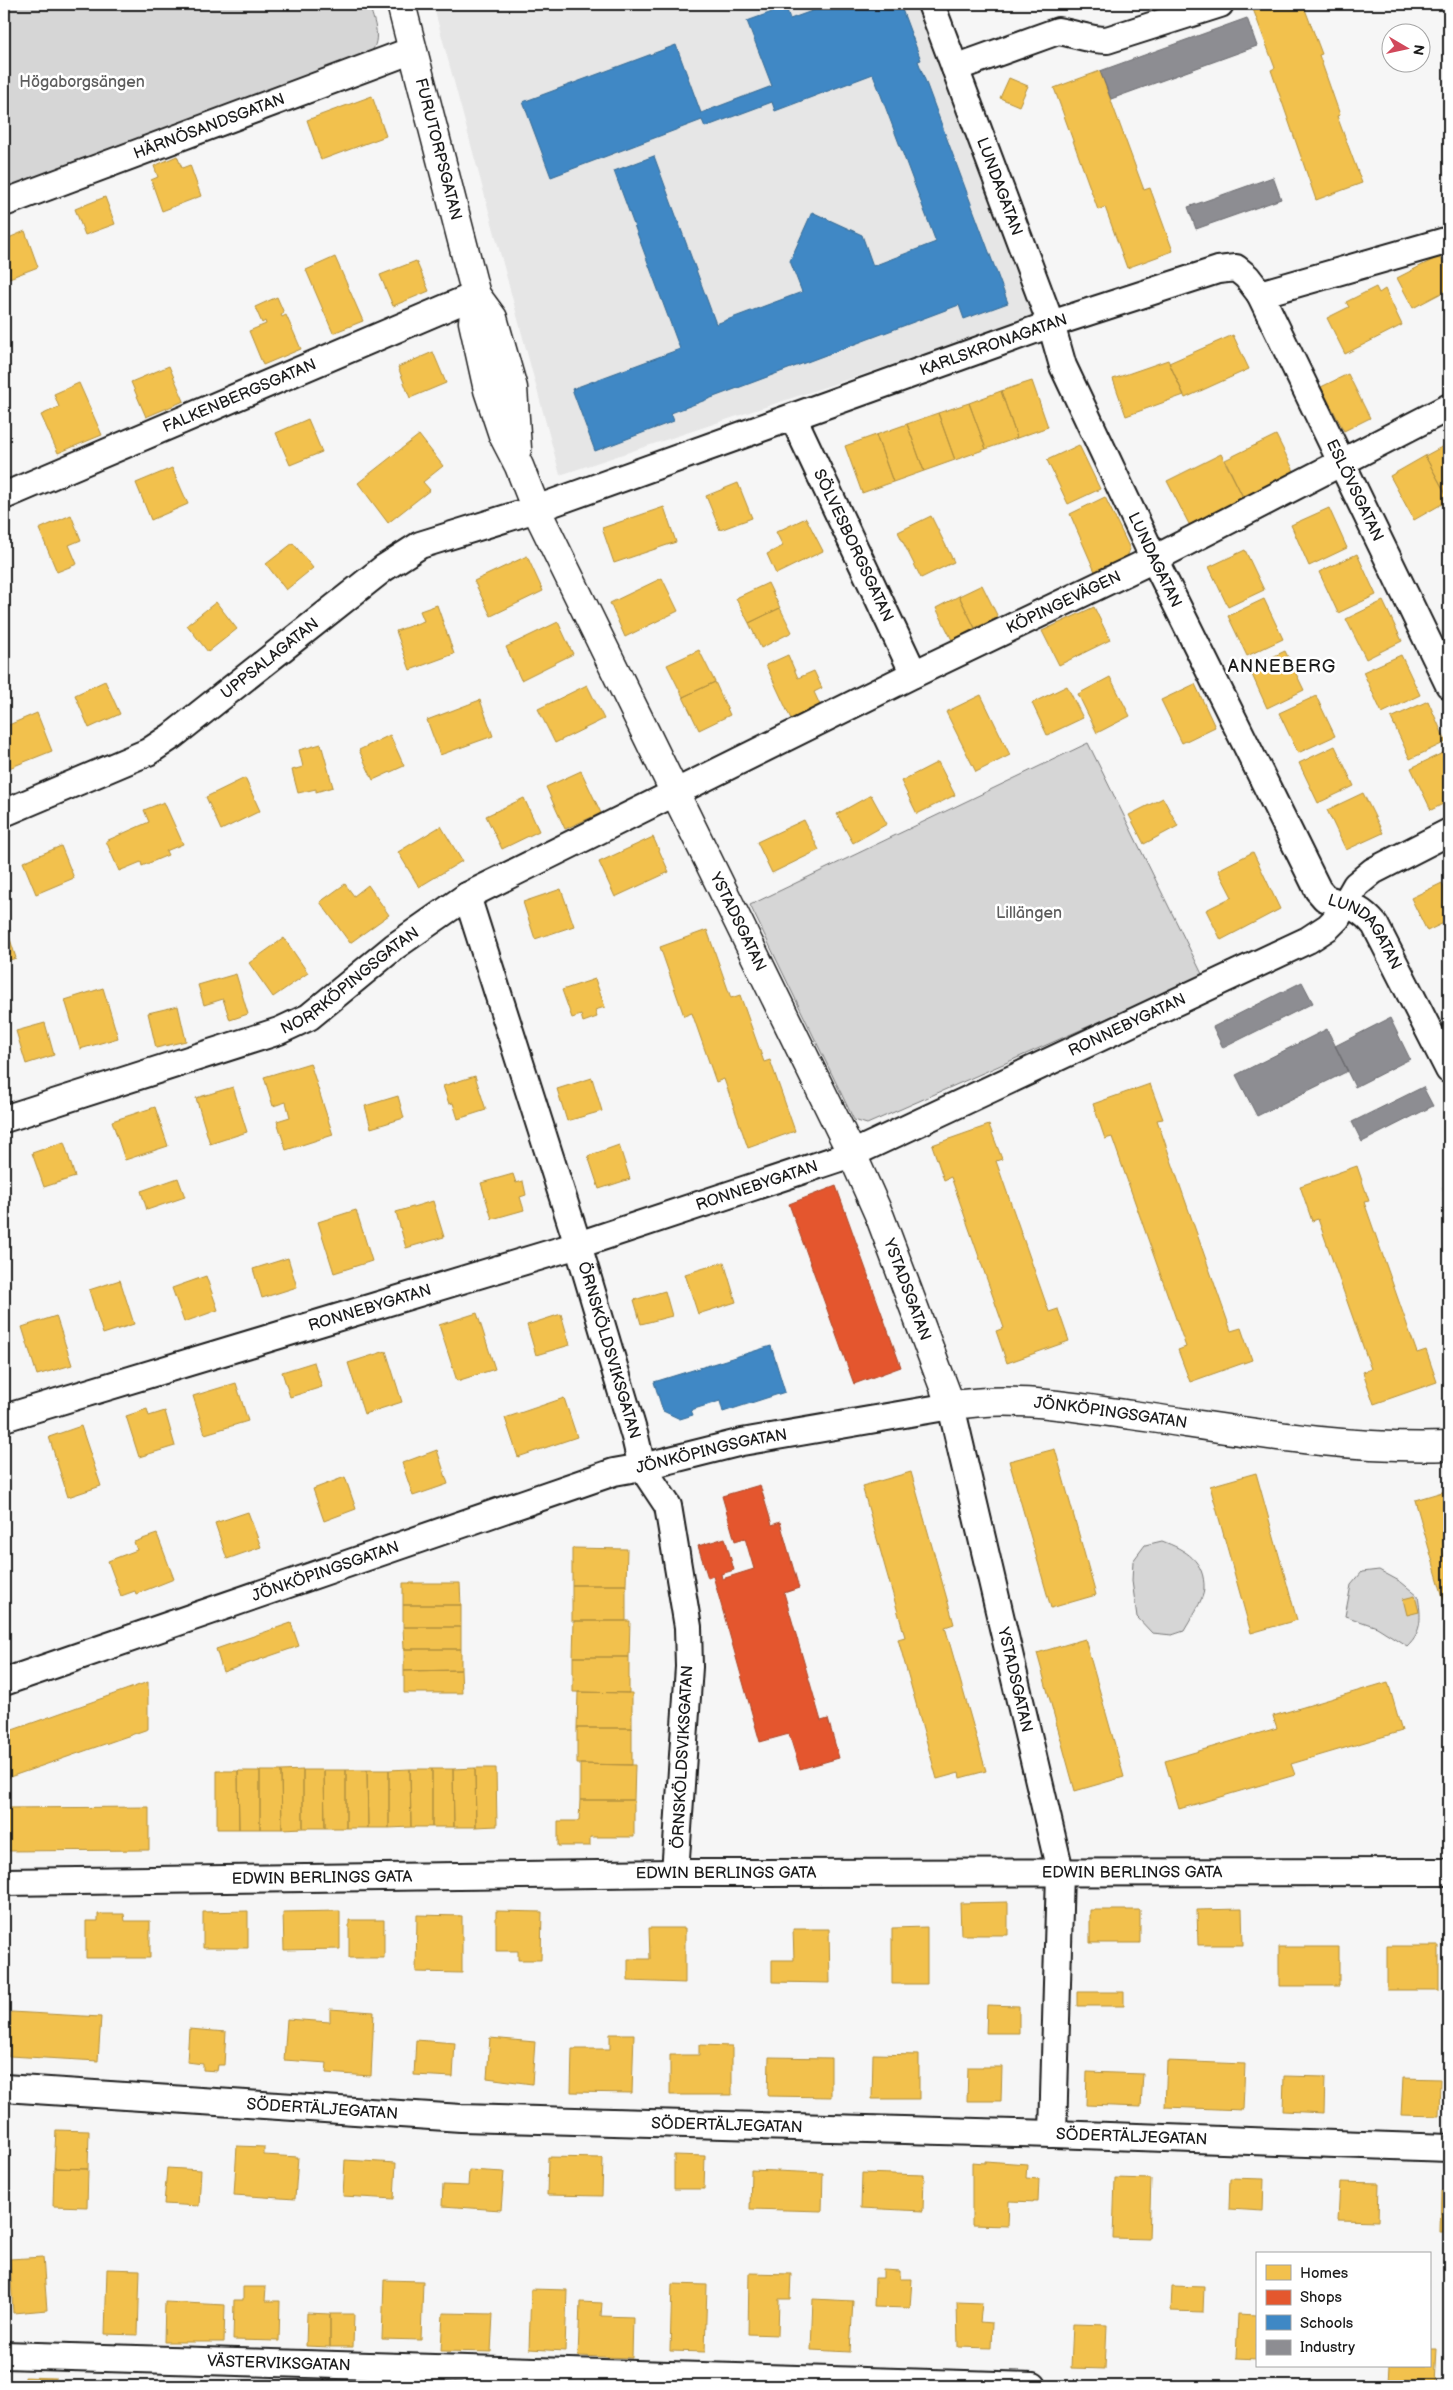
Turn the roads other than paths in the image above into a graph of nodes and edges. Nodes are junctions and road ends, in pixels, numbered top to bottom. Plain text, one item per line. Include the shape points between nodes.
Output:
1 (401, 4) edge
2 (931, 4) edge
3 (1220, 4) edge
4 (414, 50) junction
5 (955, 68) junction
6 (4, 203) edge
7 (1449, 240) edge
8 (1260, 294) junction
9 (476, 295) junction
10 (1051, 324) junction
11 (1449, 407) edge
12 (793, 417) junction
13 (1341, 463) junction
14 (4, 496) edge
15 (536, 510) junction
16 (1154, 560) junction
17 (914, 674) junction
18 (1449, 685) edge
19 (676, 793) junction
20 (4, 813) edge
21 (1449, 832) edge
22 (467, 896) junction
23 (1347, 903) junction
24 (1449, 1070) edge
25 (4, 1119) edge
26 (852, 1154) junction
27 (578, 1245) junction
28 (951, 1406) junction
29 (4, 1418) edge
30 (1449, 1446) edge
31 (642, 1467) junction
32 (4, 1682) edge
33 (1060, 1871) junction
34 (1449, 1872) edge
35 (676, 1873) junction
36 (4, 1882) edge
37 (4, 2088) edge
38 (1053, 2134) junction
39 (1449, 2148) edge
40 (4, 2355) edge
41 (1033, 2386) edge

1 - 4 street, FURUTORPSGATAN
2 - 5 street, LUNDAGATAN
3 - 5 street via 1108,40 1090,40 1058,31
4 - 6 street, HÄRNÖSANDSGATAN
4 - 9 street, FURUTORPSGATAN
5 - 10 street, LUNDAGATAN
7 - 8 street
8 - 10 street, KARLSKRONAGATAN via 1236,268 1218,270
8 - 13 street, ESLÖVSGATAN
9 - 14 street, FALKENBERGSGATAN
9 - 15 street, FURUTORPSGATAN via 493,318 513,388 519,466
10 - 12 street, KARLSKRONAGATAN
10 - 16 street, LUNDAGATAN via 1063,366
11 - 13 street, KÖPINGEVÄGEN
12 - 15 street, KARLSKRONAGATAN
12 - 17 street, SÖLVESBORGSGATAN
13 - 16 street, KÖPINGEVÄGEN
13 - 18 street, ESLÖVSGATAN
15 - 19 street, YSTADSGATAN
15 - 20 street, UPPSALAGATAN via 420,545 384,568 148,752
16 - 17 street, KÖPINGEVÄGEN
16 - 23 street, LUNDAGATAN via 1318,890 1324,898
17 - 19 street, KÖPINGEVÄGEN
19 - 22 street, NORRKÖPINGSGATAN
19 - 26 street, YSTADSGATAN
21 - 23 street, RONNEBYGATAN via 1373,871 1356,885
22 - 25 street, NORRKÖPINGSGATAN via 394,947 309,1017 279,1031
22 - 27 street, ÖRNSKÖLDSVIKSGATAN
23 - 24 street, LUNDAGATAN via 1358,908 1375,925
23 - 26 street, RONNEBYGATAN via 1328,927 1308,940
26 - 27 street, RONNEBYGATAN
26 - 28 street, YSTADSGATAN via 880,1217
27 - 29 street, RONNEBYGATAN
27 - 31 street, ÖRNSKÖLDSVIKSGATAN
28 - 30 street, JÖNKÖPINGSGATAN via 979,1401 1039,1402 1337,1444
28 - 31 street, JÖNKÖPINGSGATAN via 742,1442
28 - 33 street, YSTADSGATAN
31 - 32 street, JÖNKÖPINGSGATAN via 575,1485
31 - 35 street, ÖRNSKÖLDSVIKSGATAN via 668,1506 688,1627 689,1667
33 - 34 street, EDWIN BERLINGS GATA
33 - 35 street, EDWIN BERLINGS GATA
33 - 38 street, YSTADSGATAN
35 - 36 street, EDWIN BERLINGS GATA
37 - 38 street, SÖDERTÄLJEGATAN via 461,2118
38 - 39 street, SÖDERTÄLJEGATAN
40 - 41 street, VÄSTERVIKSGATAN

